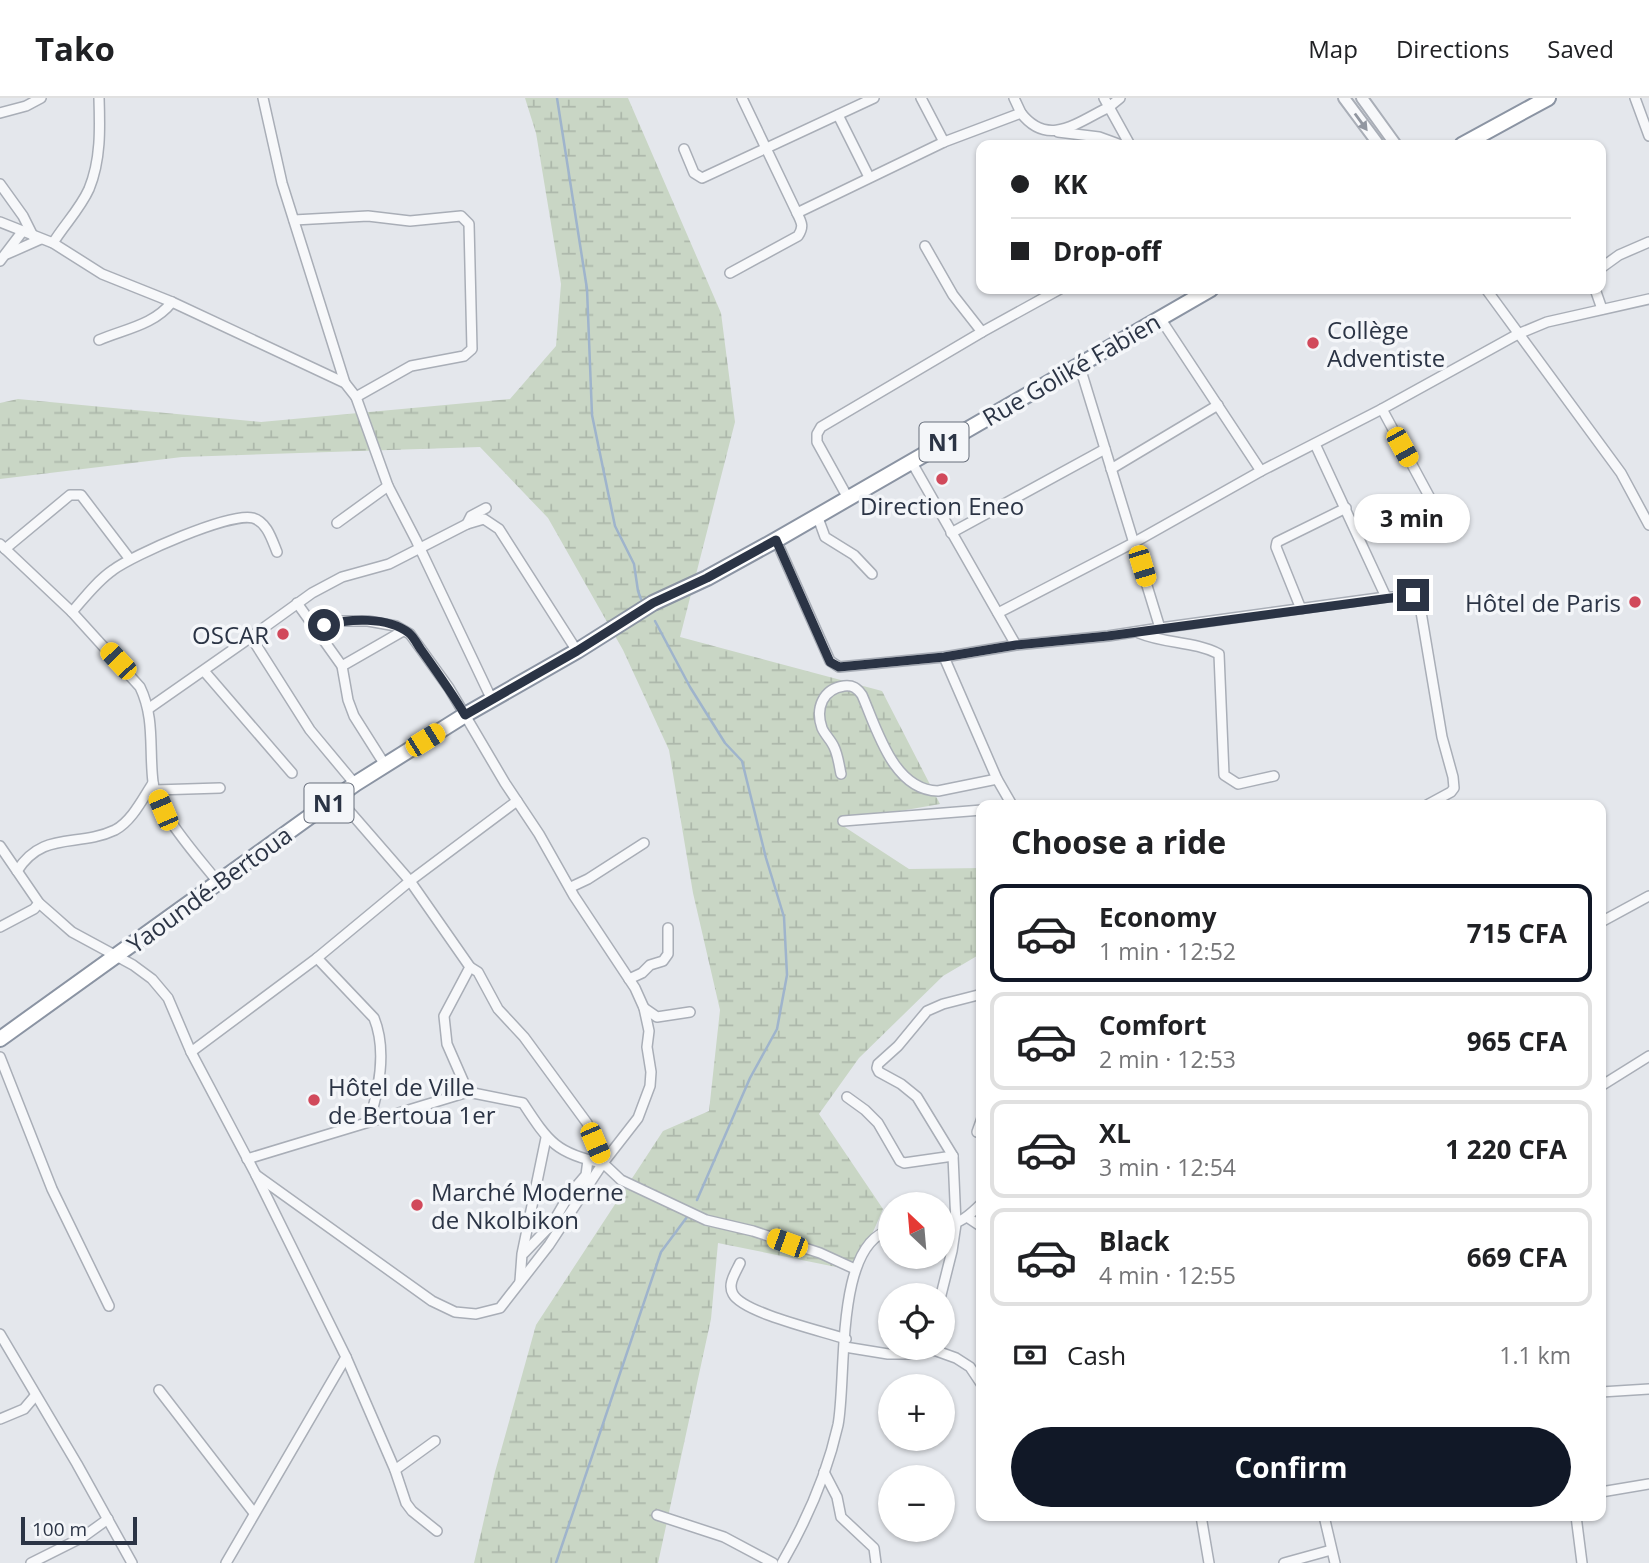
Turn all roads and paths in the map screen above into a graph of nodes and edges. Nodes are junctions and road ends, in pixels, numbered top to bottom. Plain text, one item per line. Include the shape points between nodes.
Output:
1 (41, 98) edge
2 (99, 98) edge
3 (263, 98) edge
4 (742, 98) edge
5 (874, 98) edge
6 (920, 98) edge
7 (1014, 98) edge
8 (1120, 98) edge
9 (1344, 98) edge
10 (1362, 98) edge
11 (1548, 98) edge
12 (1635, 98) edge
13 (1106, 102) edge
14 (0, 113) edge
15 (1021, 113) junction
16 (838, 115) junction
17 (1058, 132) junction
18 (1649, 136) edge
19 (1107, 140) edge
20 (1127, 140) edge
21 (1375, 140) edge
22 (1392, 140) edge
23 (1471, 140) edge
24 (944, 142) junction
25 (684, 149) dead end
26 (766, 149) junction
27 (869, 177) junction
28 (0, 184) edge
29 (797, 213) junction
30 (293, 220) junction
31 (0, 222) edge
32 (22, 232) junction
33 (37, 238) junction
34 (1649, 242) edge
35 (53, 243) junction
36 (925, 246) dead end
37 (3, 258) edge
38 (1606, 265) edge
39 (730, 273) dead end
40 (1051, 294) edge
41 (1200, 294) edge
42 (1490, 294) edge
43 (1597, 294) edge
44 (1649, 299) edge
45 (172, 302) junction
46 (1602, 309) junction
47 (1160, 318) junction
48 (982, 331) junction
49 (1518, 334) junction
50 (99, 340) dead end
51 (1079, 364) junction
52 (345, 383) junction
53 (356, 397) junction
54 (1218, 405) junction
55 (1382, 409) junction
56 (1315, 444) junction
57 (1105, 449) junction
58 (911, 461) junction
59 (1111, 469) junction
60 (1262, 471) junction
61 (388, 486) junction
62 (848, 498) junction
63 (1430, 498) dead end
64 (486, 508) dead end
65 (1346, 508) junction
66 (817, 516) junction
67 (1648, 520) edge
68 (337, 523) dead end
69 (467, 524) junction
70 (951, 533) junction
71 (776, 540) junction
72 (1135, 542) junction
73 (2, 547) edge
74 (420, 548) junction
75 (277, 552) dead end
76 (130, 558) junction
77 (872, 574) dead end
78 (675, 594) joint
79 (1386, 597) junction
80 (298, 603) junction
81 (1301, 609) junction
82 (72, 612) junction
83 (998, 613) junction
84 (324, 625) dead end
85 (1160, 628) junction
86 (403, 631) junction
87 (1138, 632) junction
88 (251, 637) junction
89 (1016, 645) junction
90 (577, 651) junction
91 (944, 657) junction
92 (341, 666) junction
93 (204, 671) junction
94 (492, 700) junction
95 (148, 709) junction
96 (465, 715) junction
97 (385, 765) junction
98 (292, 773) dead end
99 (841, 774) dead end
100 (1274, 776) dead end
101 (997, 779) junction
102 (355, 784) junction
103 (154, 786) junction
104 (220, 788) dead end
105 (337, 797) junction
106 (1009, 800) edge
107 (1436, 800) edge
108 (517, 801) junction
109 (976, 810) edge
110 (843, 821) dead end
111 (644, 843) dead end
112 (0, 846) edge
113 (17, 871) junction
114 (217, 881) junction
115 (410, 881) junction
116 (571, 887) junction
117 (1649, 896) edge
118 (39, 903) junction
119 (1606, 919) edge
120 (0, 927) edge
121 (668, 928) dead end
122 (117, 955) junction
123 (317, 958) junction
124 (470, 967) junction
125 (629, 979) junction
126 (976, 996) edge
127 (644, 1008) junction
128 (690, 1012) dead end
129 (0, 1039) edge
130 (191, 1052) junction
131 (1649, 1056) edge
132 (0, 1057) edge
133 (1606, 1083) edge
134 (468, 1092) junction
135 (847, 1097) dead end
136 (369, 1121) junction
137 (546, 1138) junction
138 (953, 1156) junction
139 (247, 1159) junction
140 (588, 1160) junction
141 (603, 1163) junction
142 (256, 1175) junction
143 (955, 1192) edge
144 (976, 1209) edge
145 (967, 1217) junction
146 (976, 1223) edge
147 (956, 1224) edge
148 (878, 1236) edge
149 (522, 1254) junction
150 (740, 1263) dead end
151 (855, 1269) junction
152 (520, 1282) junction
153 (109, 1306) dead end
154 (0, 1334) edge
155 (845, 1343) junction
156 (878, 1351) edge
157 (346, 1357) junction
158 (955, 1358) edge
159 (976, 1376) edge
160 (1649, 1389) edge
161 (159, 1390) dead end
162 (1606, 1392) edge
163 (35, 1396) junction
164 (0, 1419) edge
165 (435, 1441) dead end
166 (395, 1470) junction
167 (824, 1472) junction
168 (1649, 1484) edge
169 (1606, 1491) edge
170 (254, 1513) junction
171 (657, 1515) dead end
172 (108, 1519) junction
173 (1202, 1521) edge
174 (1325, 1521) edge
175 (1577, 1521) edge
176 (437, 1531) dead end
177 (1331, 1550) junction
178 (31, 1563) edge
179 (132, 1563) edge
180 (226, 1563) edge
181 (774, 1563) edge
182 (782, 1563) edge
183 (876, 1563) edge
184 (1209, 1563) edge
185 (1284, 1563) edge
186 (1335, 1563) edge
187 (1582, 1563) edge

1 - 14 street
2 - 35 street via 101,133 88,190
3 - 30 street
4 - 26 street
5 - 16 street
6 - 24 street
7 - 15 street
8 - 13 street
9 -> 21 street
10 - 22 street
11 - 23 highway
12 - 18 street
13 - 17 street
13 - 20 street
15 - 17 street via 1040,128
15 - 24 street
16 - 26 street
16 - 27 street
17 - 19 street
24 - 27 street
25 - 26 street via 694,173 702,178
26 - 29 street
27 - 29 street
28 - 33 street
29 - 39 street via 803,230 798,236
30 - 52 street
30 - 53 street via 461,215 469,224 472,349 464,356 411,366
31 - 32 street
32 - 33 street
32 - 37 street
33 - 35 street
33 - 37 street
34 - 38 street
35 - 45 street via 102,274
36 - 48 street via 953,295
40 - 48 street
41 - 47 highway, Rue Goliké Fabien / N1
42 - 49 street
43 - 46 street
44 - 46 street
45 - 50 street via 151,321
45 - 52 street
46 - 49 street
47 - 51 highway, Rue Goliké Fabien / N1
47 - 54 street
48 - 62 street via 821,426 817,442
49 - 55 street
49 - 67 street via 1621,473
51 - 57 street
51 - 58 highway, Rue Goliké Fabien / N1
52 - 53 street
53 - 61 street
54 - 59 street
54 - 60 street
55 - 56 street
55 - 63 street
56 - 60 street
56 - 65 street
57 - 59 street
57 - 70 street
58 - 62 highway, Rue Goliké Fabien / N1
58 - 70 street
59 - 72 street
60 - 72 street
61 - 68 street
61 - 74 street
62 - 66 highway, Rue Goliké Fabien / N1
64 - 69 street via 471,516
65 - 79 street
65 - 81 street via 1277,542
66 - 71 highway, Rue Goliké Fabien / N1
66 - 77 street via 825,537 854,555
69 - 74 street
69 - 90 street via 484,519 499,529
70 - 83 street
71 - 78 highway, Rue Goliké Fabien / N1
71 - 91 street via 834,666
72 - 83 street
72 - 85 street
73 - 76 street via 76,493
73 - 82 street
74 - 80 street via 389,564 342,577
74 - 94 street
75 - 76 street via 267,528 252,518 238,518
76 - 82 street via 96,583
78 - 90 highway, Yaoundé-Bertoua / N1
79 - 81 street
79 - 107 street via 1413,595 1419,600 1454,784 1451,792
80 - 88 street
80 - 92 street
81 - 85 street
82 - 95 street via 140,687
83 - 89 street
84 - 86 street via 368,621 396,625
85 - 87 street
86 - 92 street
86 - 96 street via 410,634
87 - 89 street
87 - 100 street via 1219,654 1224,775 1238,784
88 - 93 street
88 - 102 street via 310,730
89 - 91 street
90 - 94 highway, Yaoundé-Bertoua / N1
91 - 101 street
92 - 97 street via 354,716
93 - 95 street
93 - 98 street
94 - 96 highway, Yaoundé-Bertoua / N1
95 - 103 street
96 - 97 highway, Yaoundé-Bertoua / N1
96 - 108 street
97 - 102 highway, Yaoundé-Bertoua / N1
99 - 101 street via 820,710 825,694 849,685 862,695 890,758 906,778 938,792
101 - 106 street
102 - 105 highway, Yaoundé-Bertoua / N1
103 - 104 street
103 - 113 street via 115,830 47,845 33,851
103 - 114 street via 163,810
105 - 114 highway, Yaoundé-Bertoua / N1
105 - 115 street
108 - 115 street
108 - 116 street
109 - 110 street
111 - 116 street
112 - 113 street
113 - 118 street
114 - 122 highway, Yaoundé-Bertoua / N1
115 - 123 street
115 - 124 street
116 - 125 street
117 - 119 street
118 - 120 street
118 - 122 street via 72,932
121 - 125 street via 668,954 663,961
122 - 129 highway, Yaoundé-Bertoua / N1
122 - 130 street via 152,979 168,998
123 - 130 street
123 - 136 street via 374,1018 378,1028 379,1091
124 - 134 street via 444,1016 447,1044
124 - 141 street via 587,1123
125 - 127 street
126 - 138 street via 927,1011 877,1068 917,1097
127 - 128 street via 657,1017
127 - 141 street via 650,1086 638,1118
130 - 139 street
131 - 133 street
132 - 153 street via 52,1189
134 - 136 street
134 - 137 street via 523,1102
135 - 138 street via 878,1123 900,1161
136 - 139 street
137 - 140 street
137 - 149 street
138 - 143 street
139 - 142 street
140 - 141 street
140 - 149 street via 586,1175 552,1224
141 - 151 street via 621,1180 706,1220 820,1253
141 - 152 street
142 - 152 street via 432,1301 455,1312 476,1314 500,1308
142 - 157 street
144 - 145 street
145 - 146 street
145 - 147 street
148 - 151 street
149 - 152 street
150 - 155 street via 731,1282 732,1293 740,1302
151 - 155 street
154 - 163 street
155 - 156 street
155 - 167 street via 838,1423
157 - 166 street
157 - 170 street
158 - 159 street
160 - 162 street
161 - 170 street
163 - 164 street via 24,1409
163 - 172 street
165 - 166 street
166 - 176 street via 406,1503
167 - 182 street
167 - 183 street via 841,1517 874,1548
168 - 169 street
170 - 180 street
171 - 181 street via 724,1537
172 - 178 street
172 - 179 street
173 - 184 street
174 - 177 street
175 - 187 street
177 - 185 street
177 - 186 street

